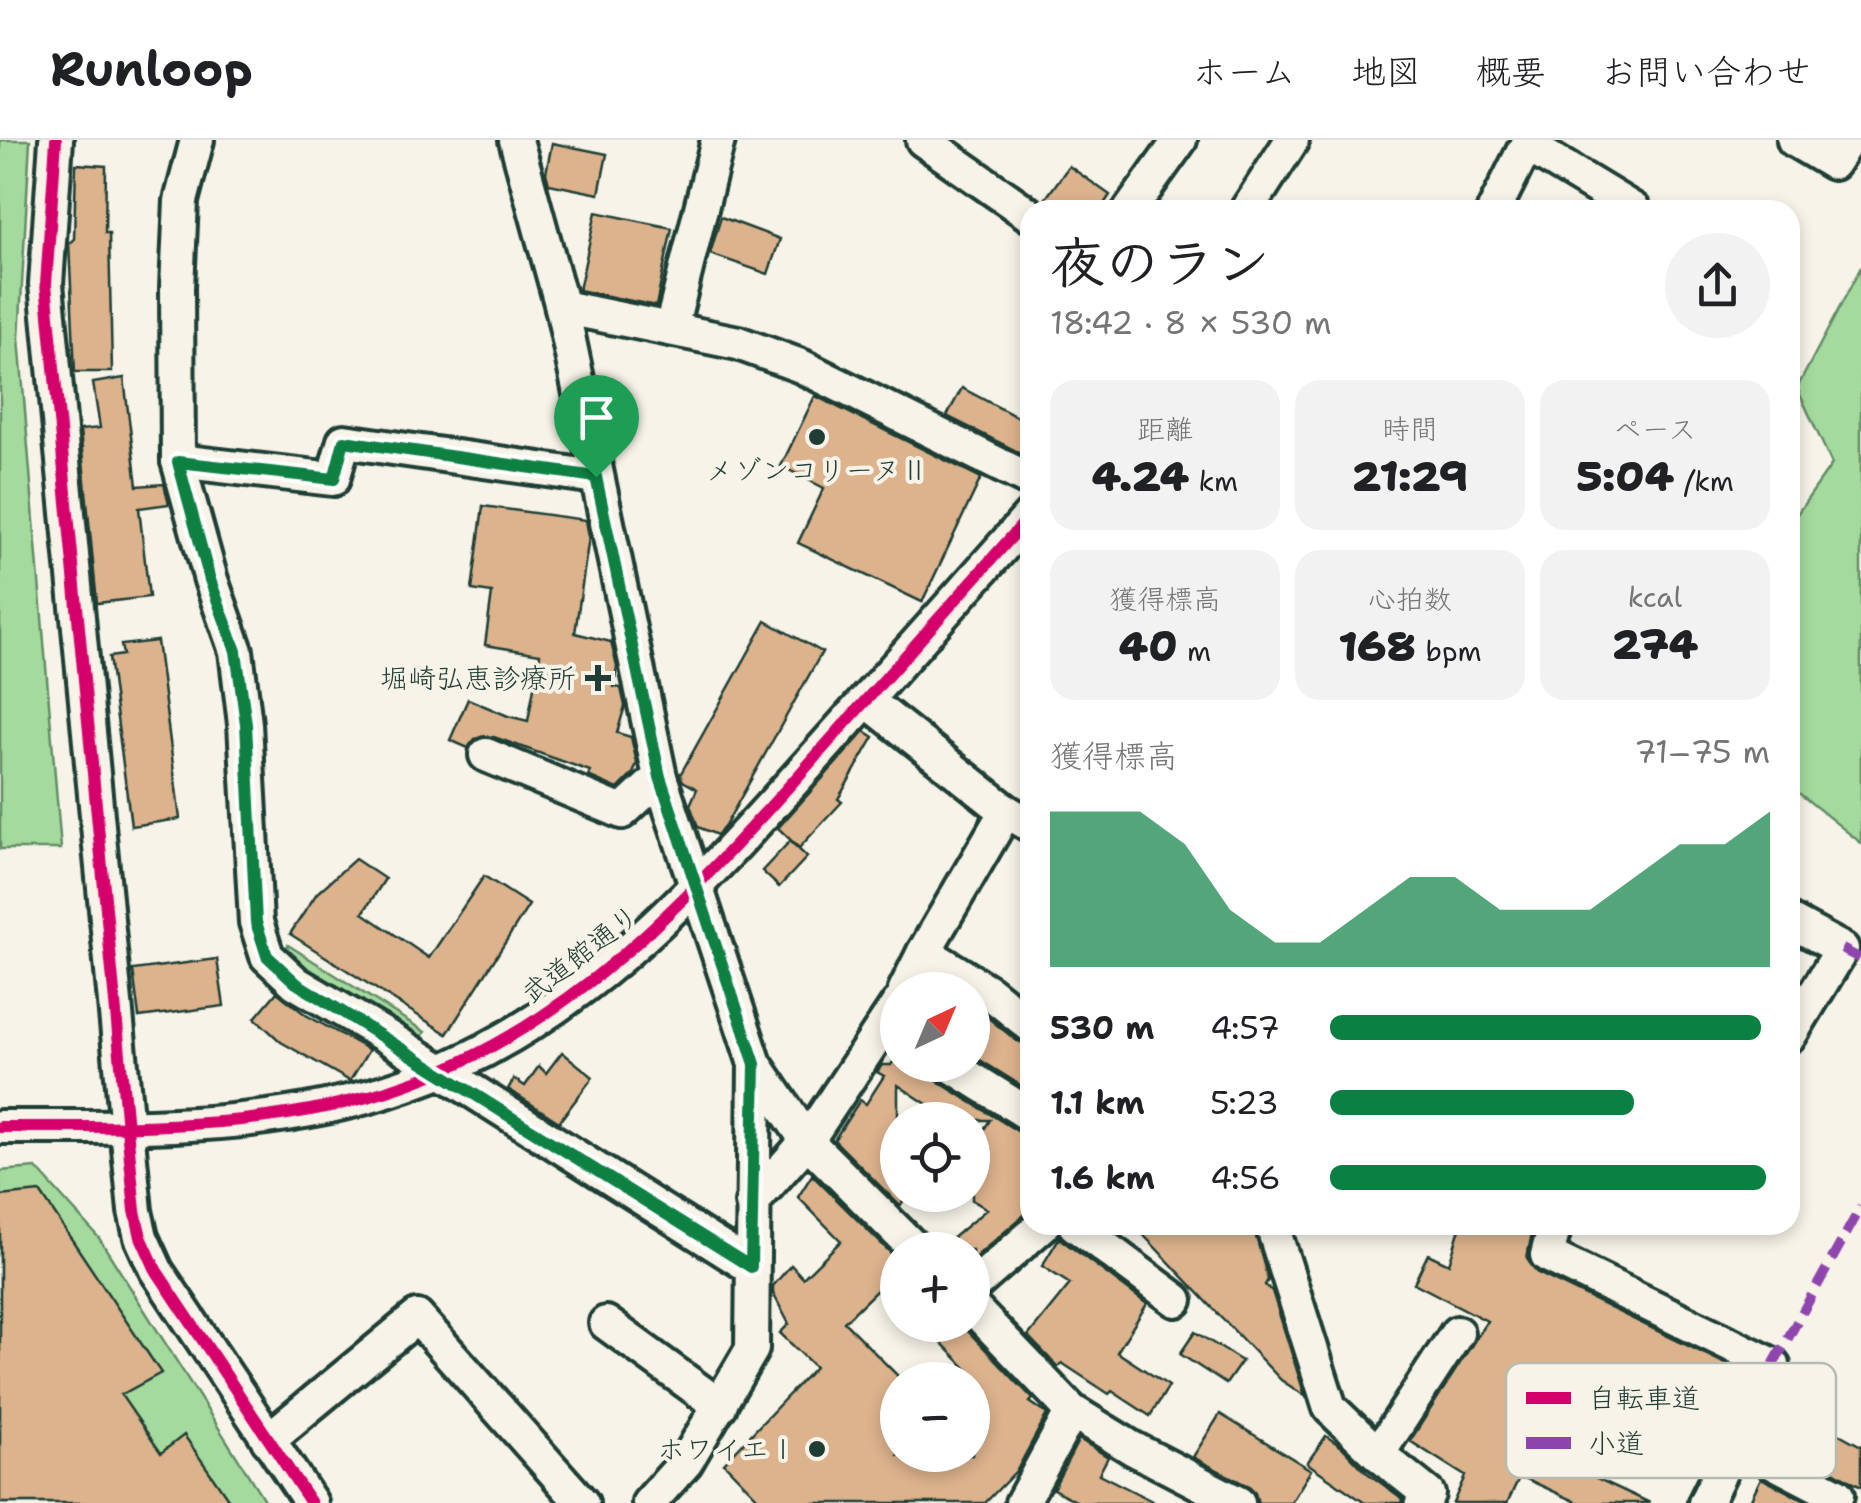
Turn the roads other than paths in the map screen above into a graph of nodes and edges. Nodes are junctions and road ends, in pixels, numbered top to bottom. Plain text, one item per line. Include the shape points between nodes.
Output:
1 (56, 140) edge
2 (197, 140) edge
3 (516, 140) edge
4 (718, 140) edge
5 (922, 140) edge
6 (1180, 140) edge
7 (1292, 140) edge
8 (1794, 140) edge
9 (1848, 140) edge
10 (1528, 142) edge
11 (1137, 200) edge
12 (1253, 200) edge
13 (1499, 200) edge
14 (1618, 200) edge
15 (1020, 208) edge
16 (562, 306) junction
17 (671, 329) junction
18 (178, 462) junction
19 (1020, 475) edge
20 (596, 477) junction
21 (1020, 527) edge
22 (866, 700) junction
23 (486, 755) dead end
24 (660, 777) junction
25 (1018, 818) edge
26 (699, 887) junction
27 (1800, 926) edge
28 (924, 952) junction
29 (913, 972) edge
30 (1020, 1018) edge
31 (1800, 1018) edge
32 (880, 1039) edge
33 (755, 1064) junction
34 (440, 1071) junction
35 (977, 1082) edge
36 (1020, 1110) edge
37 (0, 1127) edge
38 (128, 1127) junction
39 (807, 1141) junction
40 (752, 1203) junction
41 (898, 1232) edge
42 (1032, 1235) edge
43 (1088, 1235) edge
44 (1275, 1235) edge
45 (1553, 1235) edge
46 (751, 1267) junction
47 (990, 1271) edge
48 (1176, 1300) dead end
49 (606, 1323) dead end
50 (990, 1326) edge
51 (1457, 1333) dead end
52 (1770, 1363) edge
53 (720, 1406) junction
54 (1072, 1410) junction
55 (268, 1440) junction
56 (1378, 1454) junction
57 (1717, 1478) edge
58 (1804, 1478) edge
59 (1836, 1495) dead end
60 (312, 1503) edge
61 (582, 1503) edge
62 (650, 1503) edge
63 (1022, 1503) edge
64 (1238, 1503) edge
65 (1422, 1503) edge
66 (1705, 1503) edge

1 - 38 street via 46,284
2 - 18 street via 181,201
3 - 16 street
4 - 17 street
5 - 15 street
6 - 11 street
7 - 12 street
8 - 9 street via 1833,163
10 - 13 street
10 - 14 street
16 - 17 street
16 - 20 street
17 - 19 street via 738,343 800,366
18 - 20 street via 334,479 344,441
18 - 34 street via 236,651 256,922 267,956 296,983
20 - 24 street
21 - 22 street, 武道館通り
22 - 25 street
22 - 26 street, 武道館通り
23 - 24 street via 622,812
24 - 26 street
25 - 28 street
26 - 33 street
26 - 34 street, 武道館通り via 562,1004
27 - 31 street via 1842,948
28 - 29 street
28 - 30 street
32 - 39 street
33 - 39 street
33 - 40 street
34 - 38 street, 武道館通り via 286,1116
34 - 46 street
35 - 36 street
37 - 38 street, 武道館通り
38 - 55 street via 135,1211 149,1254
39 - 40 street
39 - 41 street
40 - 46 street
42 - 47 street
43 - 48 street
44 - 56 street via 1330,1408
45 - 52 street via 1548,1255
46 - 53 street via 752,1349
49 - 53 street
50 - 54 street
51 - 56 street
53 - 62 street via 686,1462
54 - 63 street
54 - 64 street
55 - 60 street
55 - 61 street via 416,1317
56 - 65 street via 1428,1494
57 - 66 street
58 - 59 street

